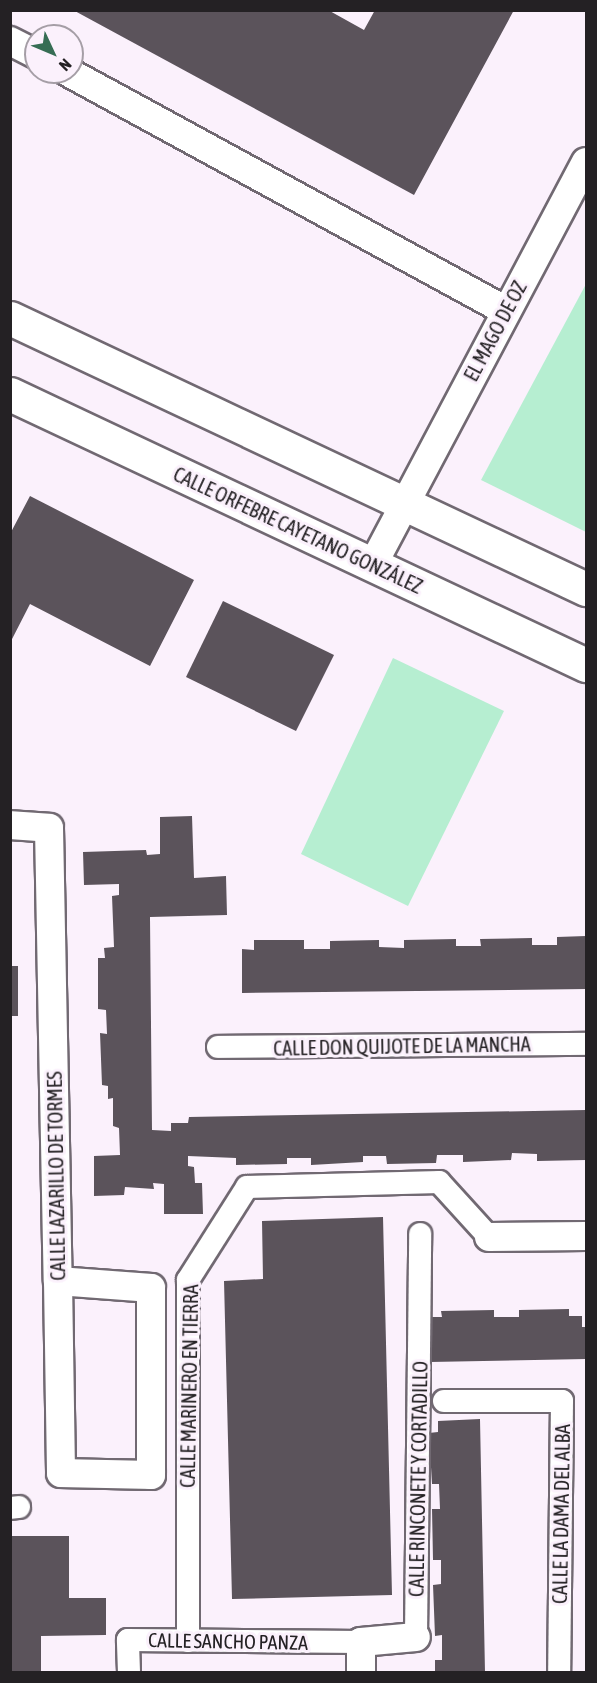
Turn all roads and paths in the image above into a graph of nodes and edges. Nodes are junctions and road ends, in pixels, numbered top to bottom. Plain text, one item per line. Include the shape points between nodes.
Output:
1 (10, 40) edge
2 (24, 48) edge
3 (84, 81) edge
4 (586, 162) edge
5 (506, 310) junction
6 (10, 318) edge
7 (10, 394) edge
8 (405, 501) junction
9 (372, 566) junction
10 (586, 590) edge
11 (586, 665) edge
12 (10, 825) edge
13 (586, 1044) edge
14 (218, 1047) dead end
15 (420, 1234) dead end
16 (586, 1236) edge
17 (489, 1238) joint
18 (58, 1281) junction
19 (444, 1401) dead end
20 (416, 1637) joint
21 (188, 1641) junction
22 (361, 1642) junction
23 (129, 1672) edge
24 (361, 1672) edge
25 (559, 1672) edge

1 - 2 street
3 - 5 street
4 - 5 street, EL MAGO DE OZ
5 - 8 street, EL MAGO DE OZ
6 - 8 street
7 - 9 street, CALLE ORFEBRE CAYETANO GONZÁLEZ
8 - 9 street, EL MAGO DE OZ
8 - 10 street
9 - 11 street, CALLE ORFEBRE CAYETANO GONZÁLEZ
12 - 18 street, CALLE LAZARILLO DE TORMES via 49,828
13 - 14 street, CALLE DON QUIJOTE DE LA MANCHA
15 - 20 street, CALLE RINCONETE Y CORTADILLO
16 - 17 street, CALLE MARINERO EN TIERRA
17 - 21 street, CALLE MARINERO EN TIERRA via 439,1182 247,1187 188,1280
18 - 18 street, CALLE LAZARILLO DE TORMES via 61,1473 151,1475 152,1288
19 - 25 street, CALLE LA DAMA DEL ALBA via 562,1401
20 - 22 street, CALLE RINCONETE Y CORTADILLO
21 - 22 street, CALLE SANCHO PANZA
21 - 23 street, CALLE SANCHO PANZA via 128,1640
22 - 24 street

